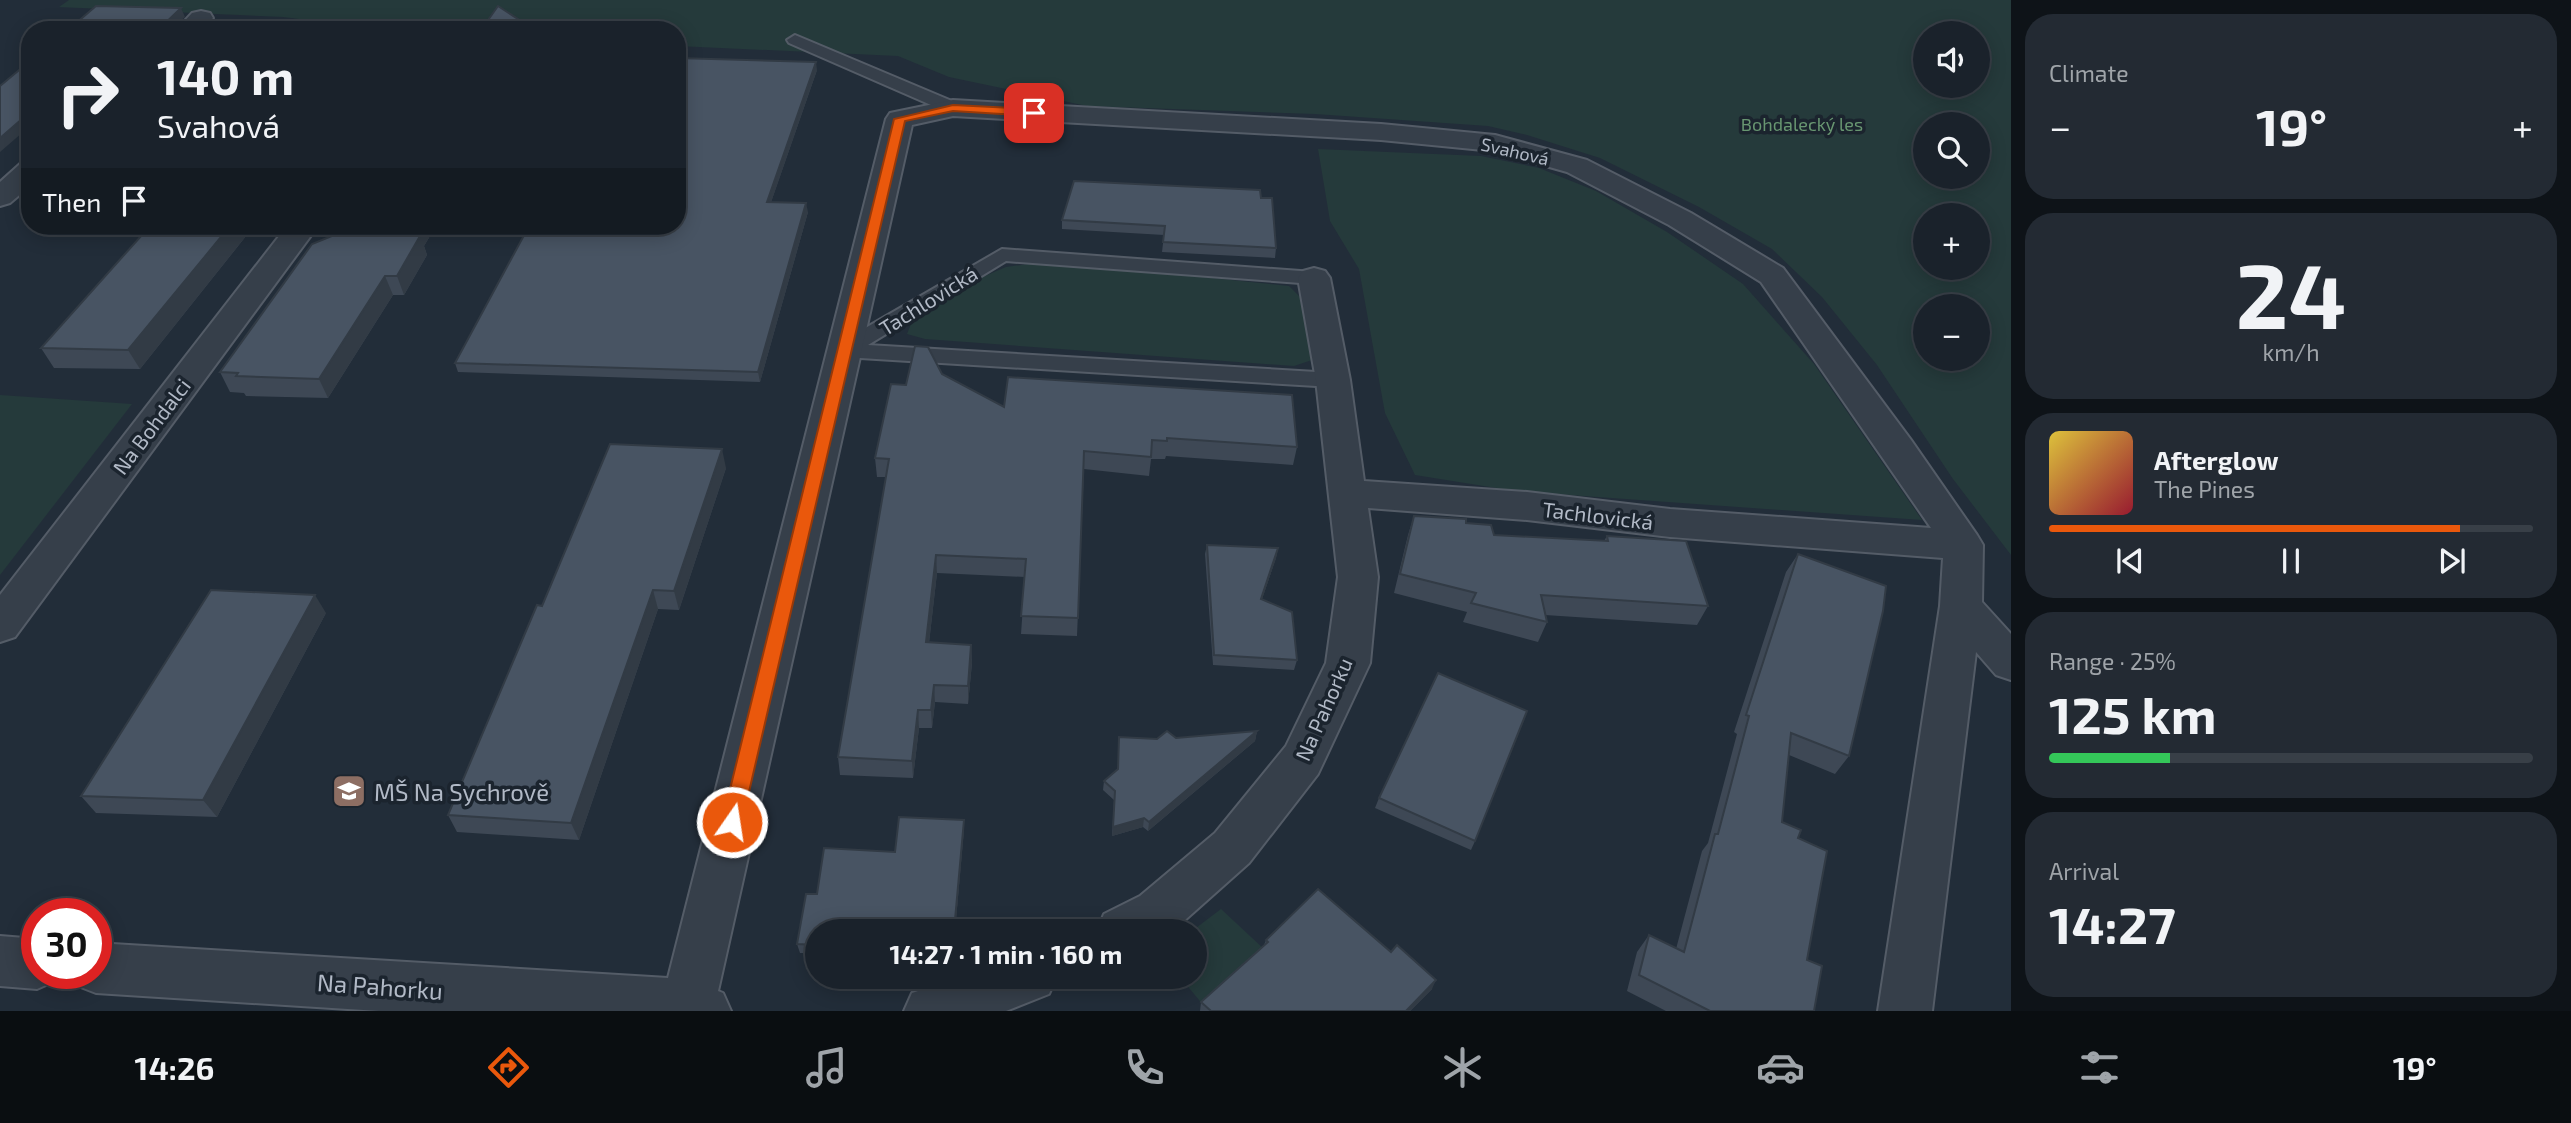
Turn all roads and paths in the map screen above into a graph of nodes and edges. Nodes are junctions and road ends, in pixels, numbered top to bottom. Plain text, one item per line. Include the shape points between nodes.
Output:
1 (795, 40) dead end
2 (953, 108) junction
3 (21, 178) edge
4 (0, 197) edge
5 (296, 235) edge
6 (1314, 278) joint
7 (844, 350) junction
8 (1333, 380) junction
9 (1347, 493) junction
10 (1963, 545) junction
11 (1961, 606) junction
12 (0, 626) edge
13 (2011, 663) edge
14 (1145, 919) edge
15 (0, 961) edge
16 (21, 963) edge
17 (112, 969) edge
18 (997, 989) edge
19 (695, 1009) edge
20 (931, 1011) edge
21 (1905, 1011) edge

1 - 2 lane
2 - 7 street, Svahová via 900,119
2 - 10 street, Svahová via 1381,132 1495,143 1577,166 1680,219 1772,275
3 - 4 street
5 - 12 street, Na Bohdalci
6 - 7 lane, Tachlovická via 1002,255
6 - 8 street, Tachlovická
7 - 8 lane, Tachlovická
7 - 19 street
8 - 9 street, Tachlovická
9 - 10 street, Tachlovická
9 - 14 street, Na Pahorku via 1358,577 1348,663 1302,760 1232,848
10 - 11 street
11 - 13 street
11 - 21 street
15 - 16 street
17 - 19 street, Na Pahorku
18 - 20 street

